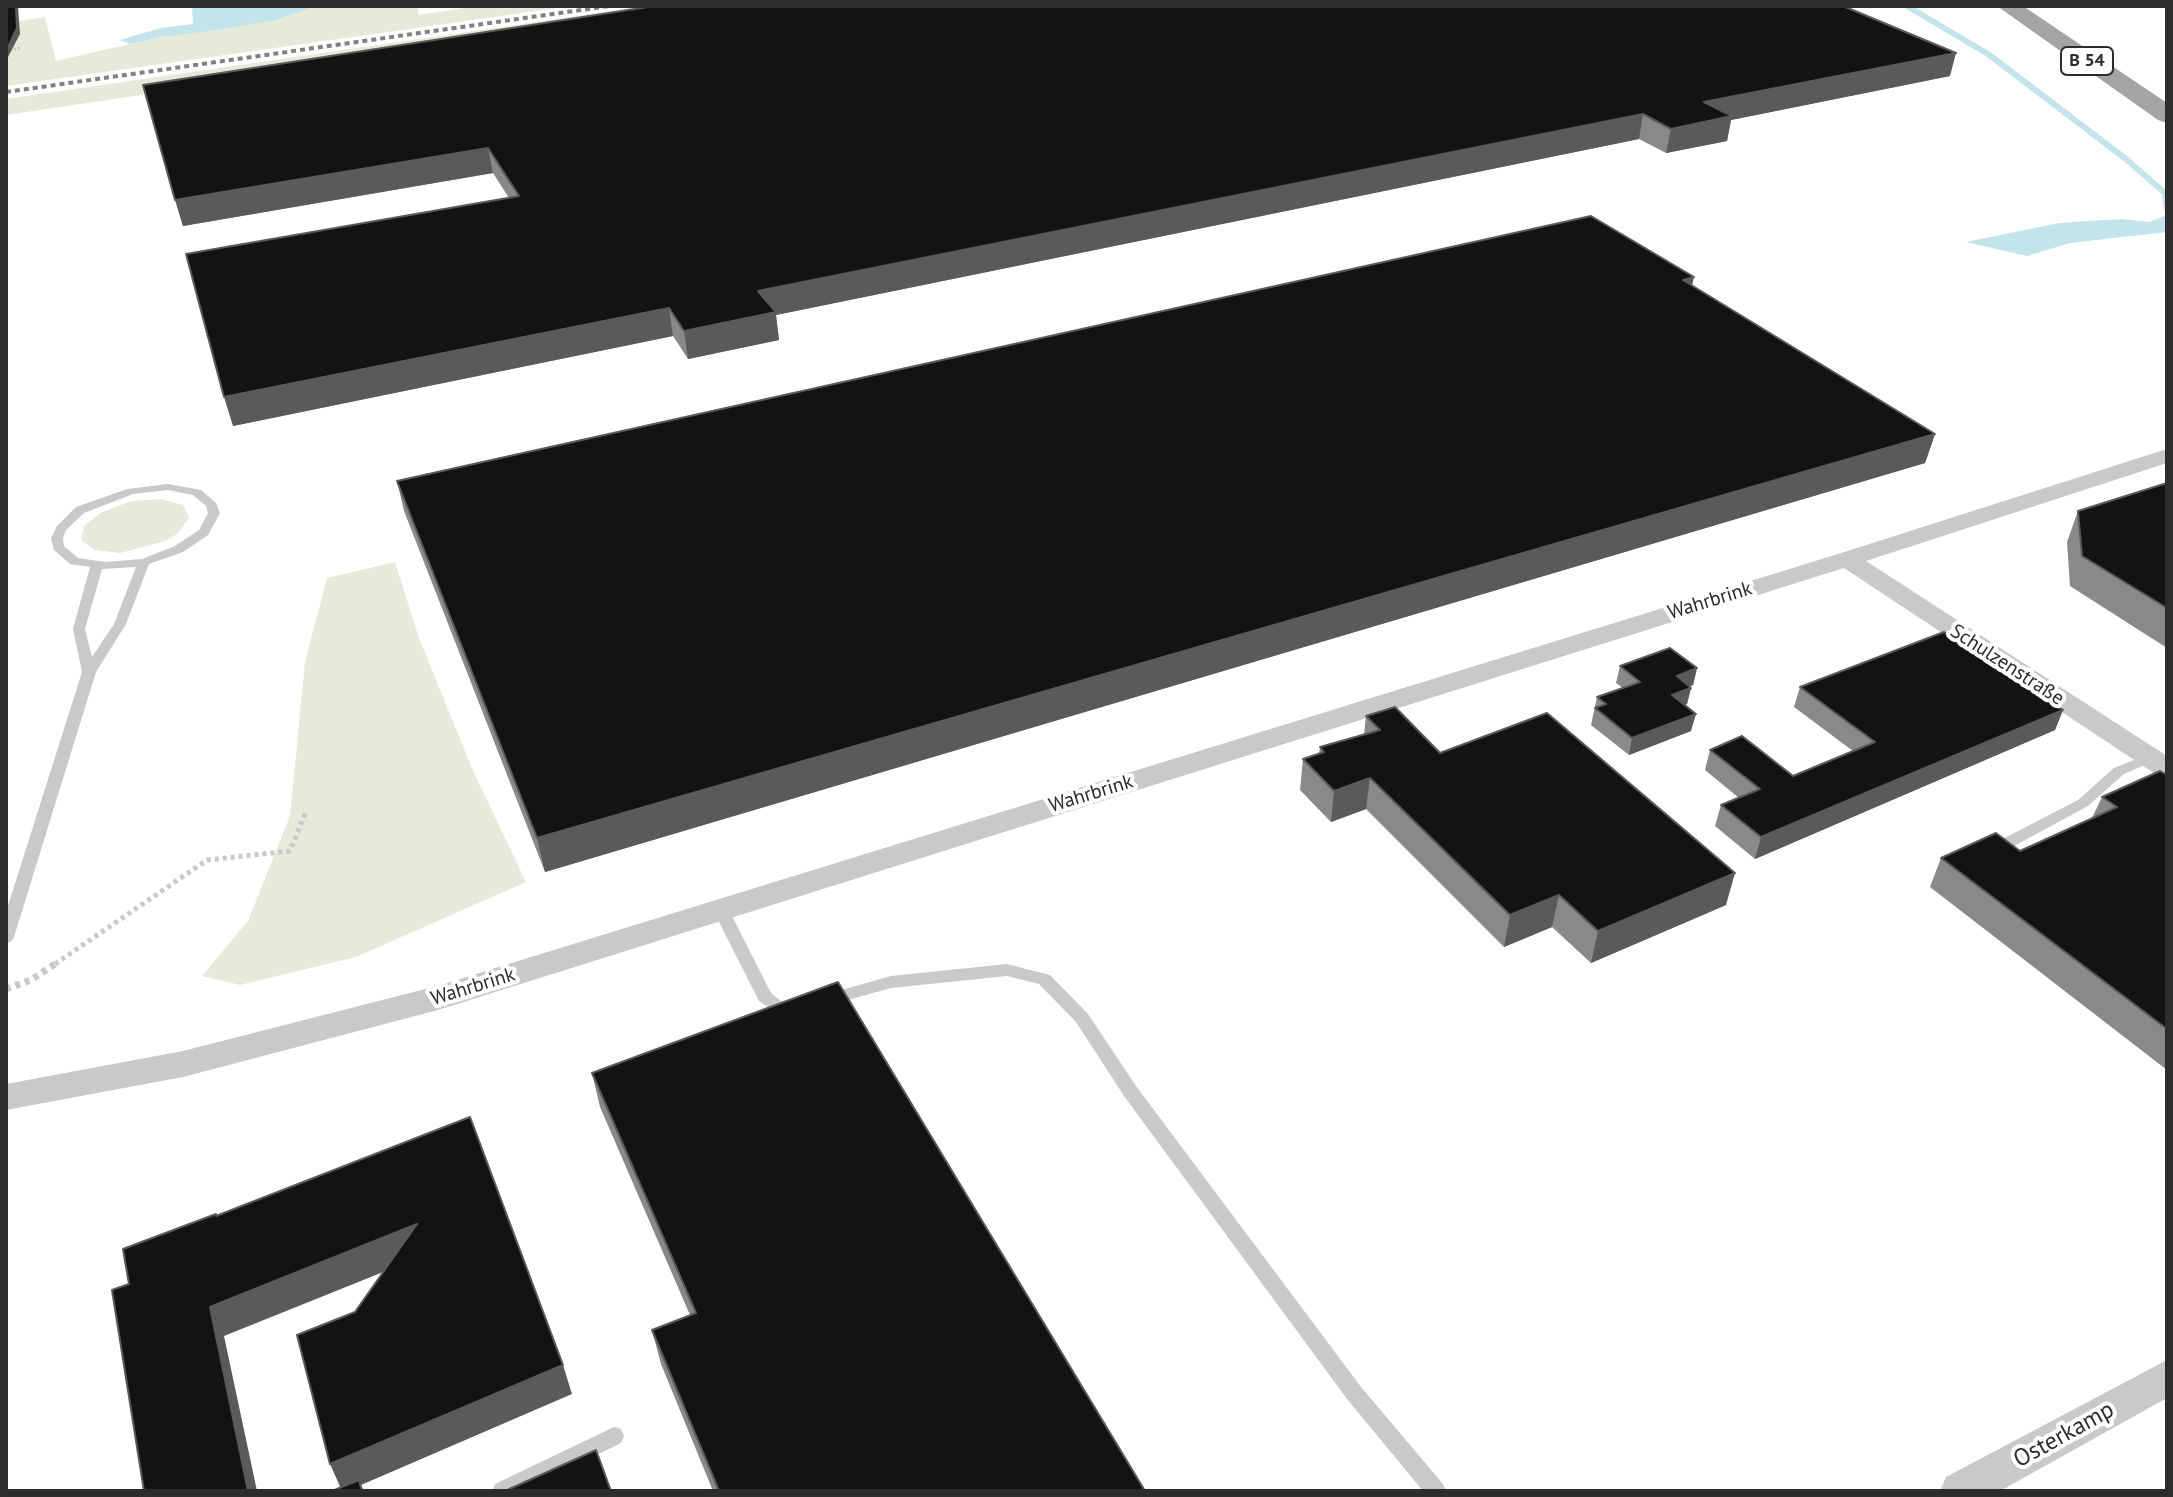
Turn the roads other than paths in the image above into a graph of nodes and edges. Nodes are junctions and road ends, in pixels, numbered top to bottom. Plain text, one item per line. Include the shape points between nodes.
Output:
1 (2008, 6) edge
2 (2167, 115) edge
3 (2167, 456) edge
4 (1847, 559) junction
5 (144, 562) junction
6 (97, 565) junction
7 (89, 672) junction
8 (2158, 764) edge
9 (1998, 848) edge
10 (721, 910) junction
11 (6, 937) edge
12 (6, 1097) edge
13 (2167, 1378) edge
14 (614, 1436) dead end
15 (502, 1491) edge
16 (1436, 1491) edge
17 (1961, 1491) edge

1 - 2 main road, B 54
3 - 4 street, Wahrbrink
4 - 8 street, Schulzenstraße
4 - 10 street, Wahrbrink
5 - 6 lane
5 - 6 lane via 179,549 204,532 214,513 207,498 183,489 150,488 80,510 61,529 58,547 74,561
5 - 7 lane via 120,624
6 - 7 lane via 79,629
7 - 11 lane
8 - 9 lane via 2119,771 2083,803
10 - 12 street, Wahrbrink via 438,998 183,1064
10 - 16 lane via 765,997 780,1009 891,982 1007,970 1044,979 1082,1018 1130,1091 1354,1393
13 - 17 street, Osterkamp
14 - 15 lane

